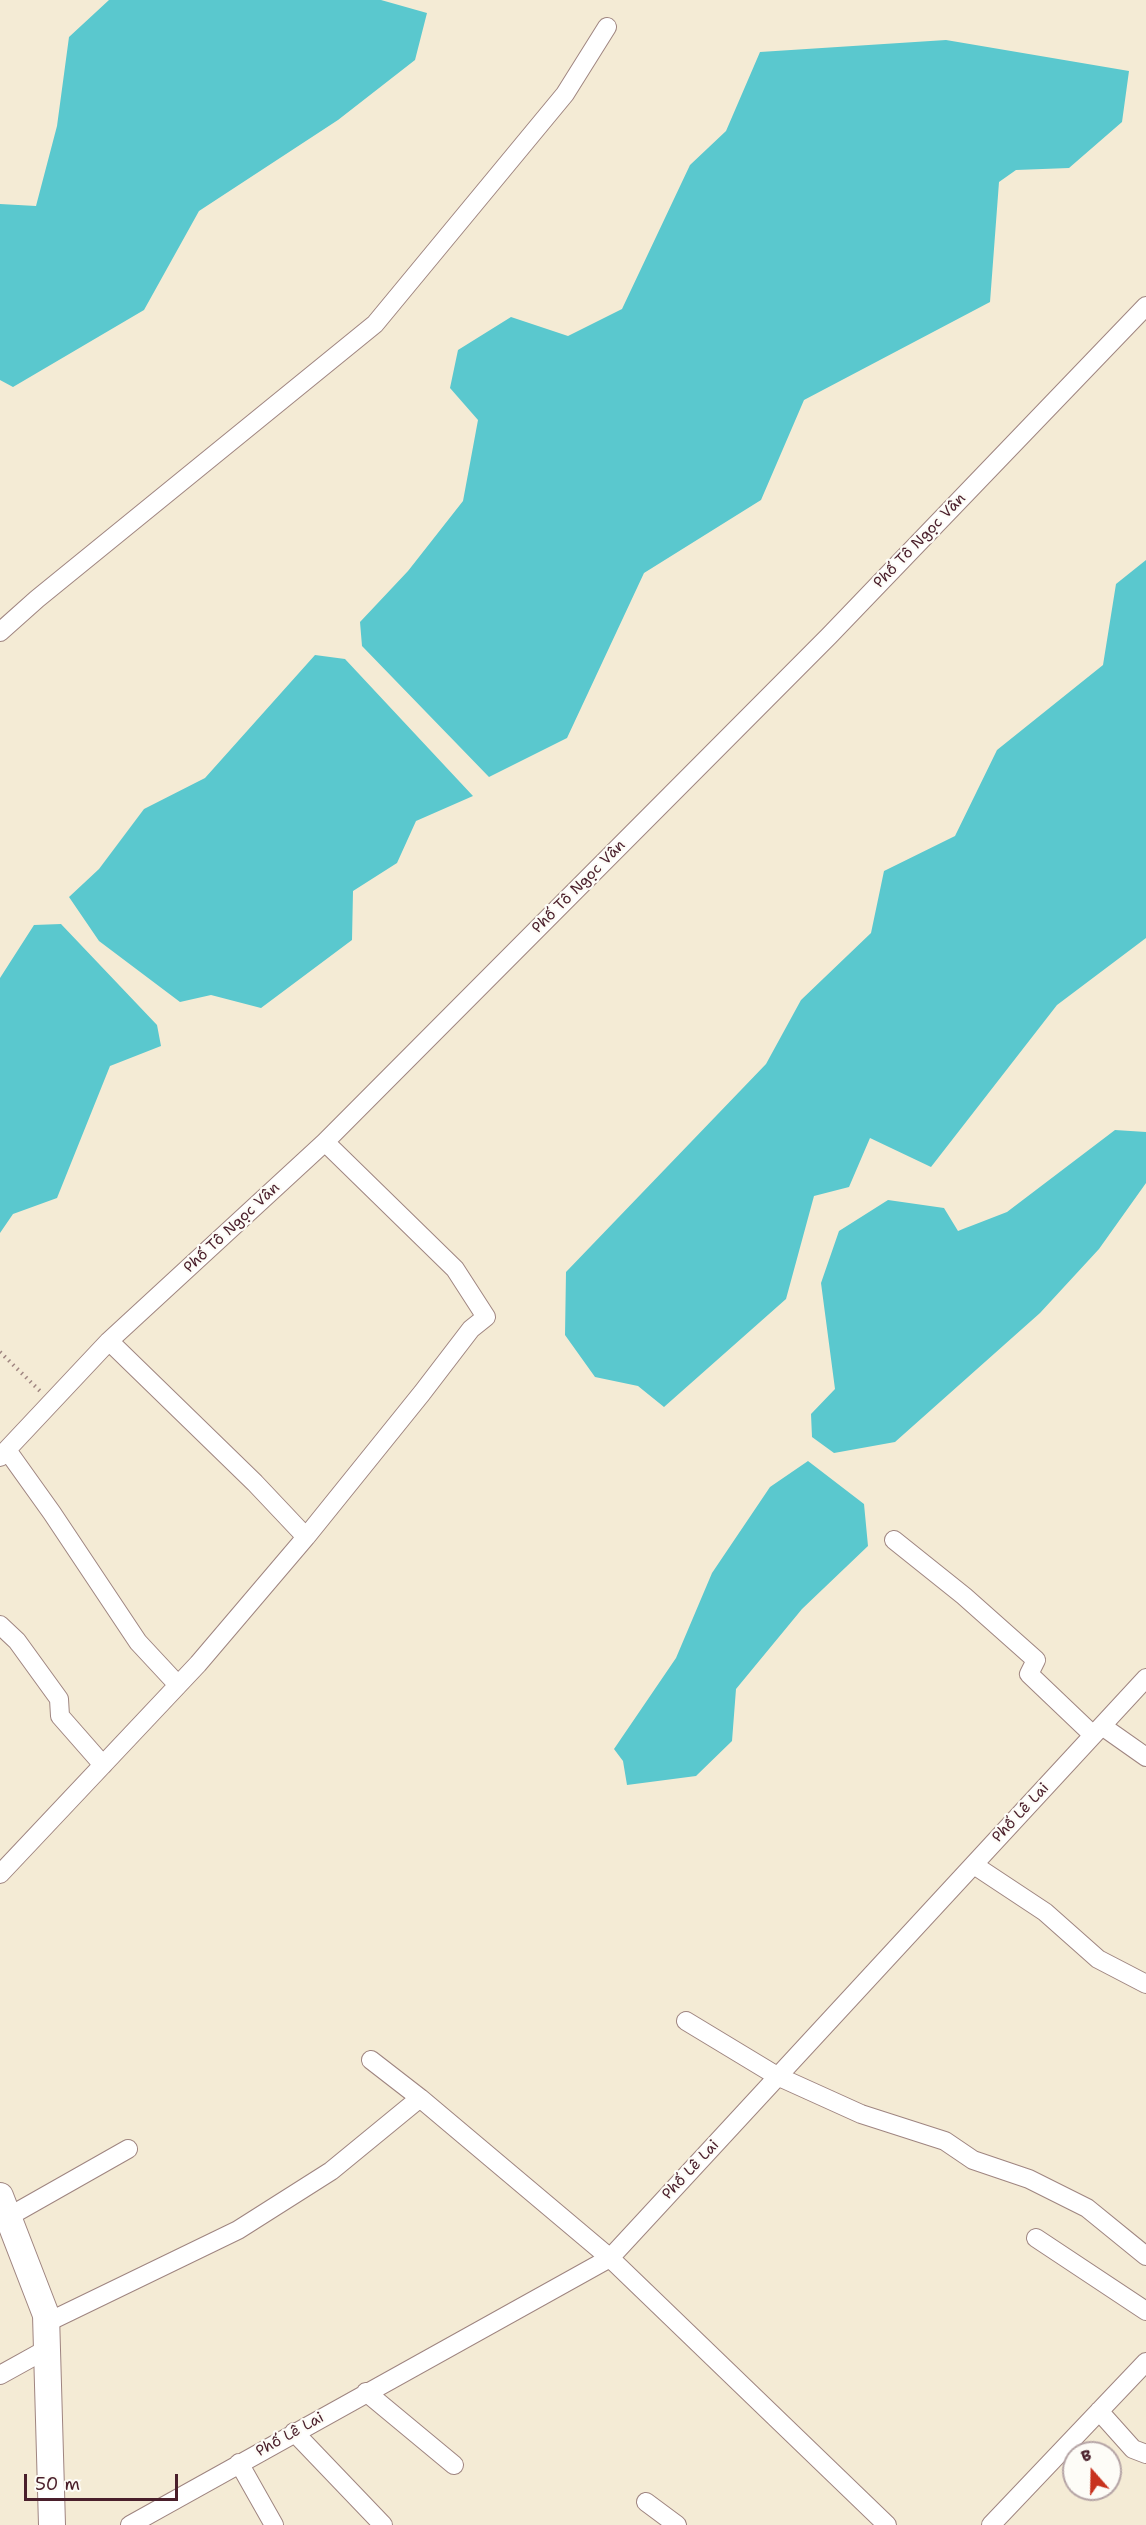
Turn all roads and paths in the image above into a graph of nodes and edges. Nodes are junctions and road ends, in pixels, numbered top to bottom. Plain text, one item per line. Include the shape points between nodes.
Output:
1 (607, 27) dead end
2 (1146, 306) edge
3 (0, 632) edge
4 (325, 1142) junction
5 (109, 1341) junction
6 (0, 1352) edge
7 (51, 1401) junction
8 (3, 1454) edge
9 (306, 1537) junction
10 (894, 1540) dead end
11 (0, 1625) edge
12 (1146, 1678) edge
13 (178, 1685) junction
14 (1097, 1731) junction
15 (1146, 1757) edge
16 (103, 1764) junction
17 (974, 1864) junction
18 (0, 1874) edge
19 (1146, 1984) edge
20 (686, 2021) dead end
21 (371, 2060) dead end
22 (777, 2076) junction
23 (420, 2098) junction
24 (128, 2149) dead end
25 (4, 2207) edge
26 (1036, 2238) dead end
27 (1146, 2256) edge
28 (610, 2258) junction
29 (1146, 2311) edge
30 (46, 2323) junction
31 (47, 2349) junction
32 (1146, 2362) edge
33 (0, 2375) edge
34 (366, 2392) junction
35 (1099, 2411) junction
36 (294, 2432) junction
37 (1146, 2454) edge
38 (239, 2463) junction
39 (454, 2465) dead end
40 (646, 2502) dead end
41 (52, 2525) edge
42 (130, 2525) edge
43 (274, 2525) edge
44 (383, 2525) edge
45 (677, 2525) edge
46 (887, 2525) edge
47 (991, 2525) edge

1 - 3 street via 565,94 375,324
2 - 4 street, Phố Tô Ngọc Vân via 837,628
4 - 5 street, Phố Tô Ngọc Vân
4 - 9 street via 455,1269 486,1317 471,1329
5 - 7 street, Phố Tô Ngọc Vân
5 - 9 street
6 - 7 path
7 - 8 street, Phố Tô Ngọc Vân
8 - 13 street via 52,1513 138,1642
9 - 13 street
10 - 14 street via 1036,1660 1029,1674 1061,1707
11 - 16 street via 17,1641 59,1699 60,1716
12 - 14 street, Phố Lê Lai
13 - 16 street
14 - 15 street
14 - 17 street, Phố Lê Lai
16 - 18 street
17 - 19 street via 1045,1912 1098,1959
17 - 22 street, Phố Lê Lai
20 - 22 street
21 - 23 street
22 - 27 street via 861,2114 945,2141 973,2160 1029,2179 1087,2208
22 - 28 street, Phố Lê Lai
23 - 28 street
23 - 30 street via 331,2171 238,2230
24 - 25 street
25 - 30 street
26 - 29 street
28 - 34 street, Phố Lê Lai
28 - 46 street
30 - 31 street
31 - 33 street
31 - 41 street
32 - 35 street
34 - 36 street, Phố Lê Lai
34 - 39 street
35 - 37 street via 1133,2449
35 - 47 street
36 - 38 street, Phố Lê Lai
36 - 44 street
38 - 42 street, Phố Lê Lai
38 - 43 street
40 - 45 street

